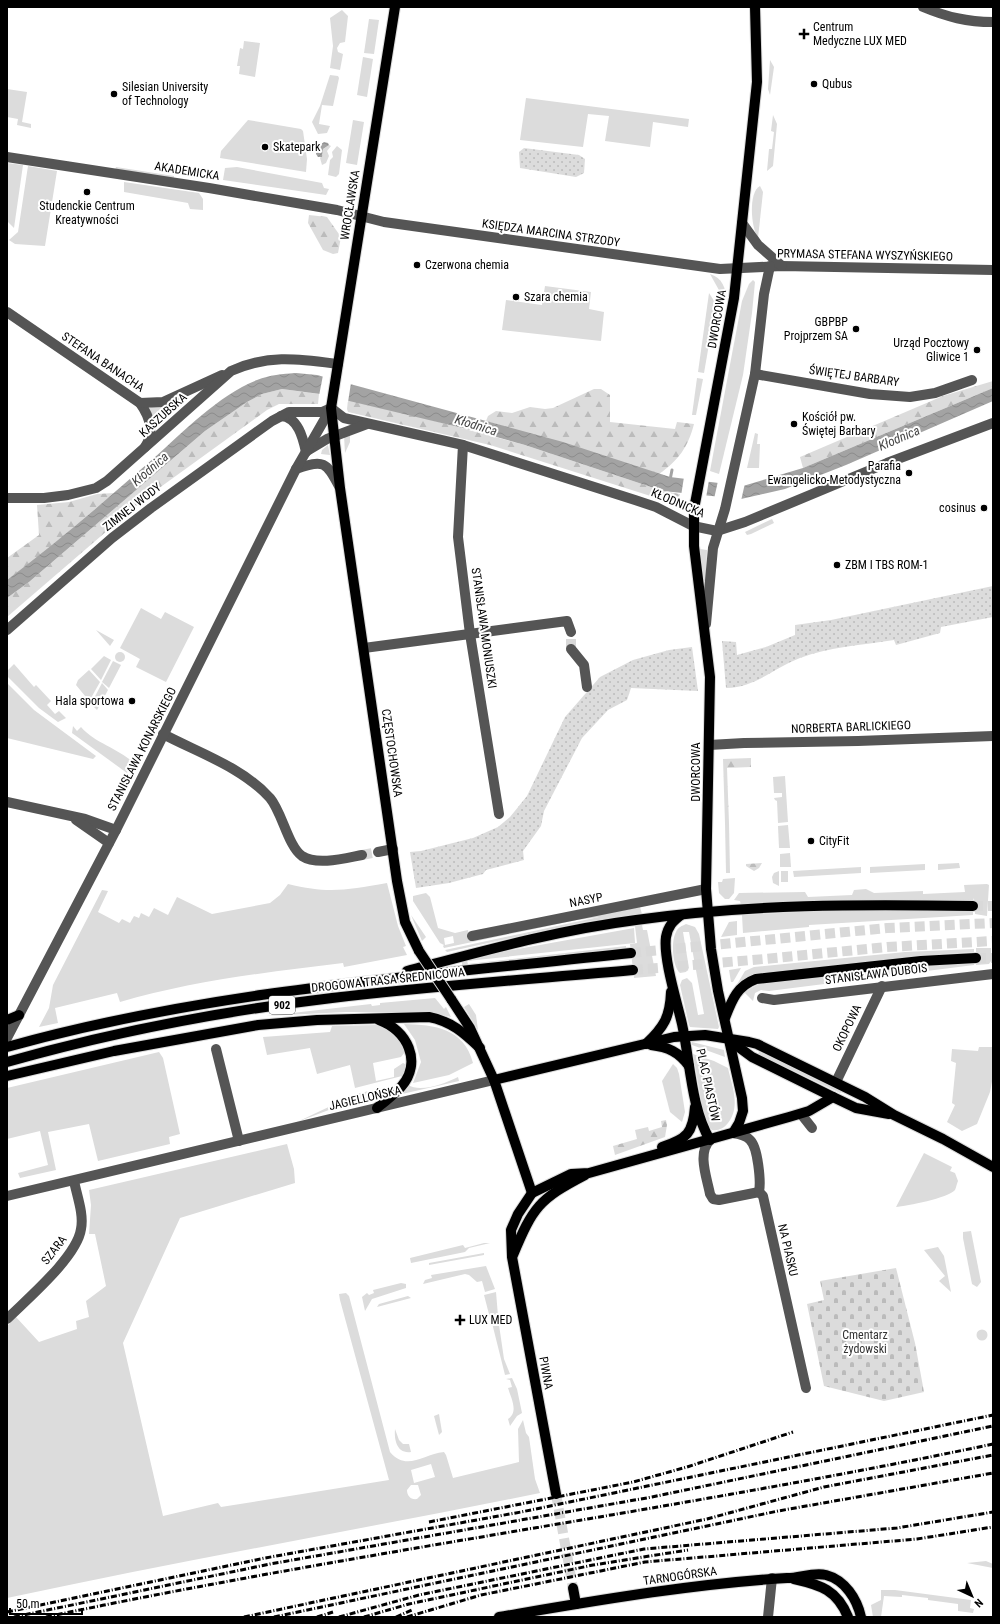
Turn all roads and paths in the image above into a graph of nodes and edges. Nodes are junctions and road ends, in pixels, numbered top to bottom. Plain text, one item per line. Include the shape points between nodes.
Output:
1 (395, 7) edge
2 (755, 7) edge
3 (923, 7) edge
4 (993, 22) edge
5 (7, 157) edge
6 (362, 217) junction
7 (742, 223) junction
8 (770, 266) junction
9 (782, 266) junction
10 (737, 268) junction
11 (993, 270) edge
12 (7, 312) edge
13 (338, 369) junction
14 (231, 371) junction
15 (755, 374) junction
16 (972, 380) dead end
17 (140, 403) junction
18 (332, 408) junction
19 (281, 416) junction
20 (993, 423) edge
21 (367, 424) junction
22 (334, 436) junction
23 (463, 445) junction
24 (142, 452) junction
25 (306, 452) junction
26 (296, 470) junction
27 (340, 488) junction
28 (7, 498) edge
29 (693, 526) junction
30 (718, 531) junction
31 (7, 630) edge
32 (571, 632) dead end
33 (705, 632) junction
34 (470, 634) junction
35 (364, 648) junction
36 (571, 649) tunnel mouth
37 (587, 687) dead end
38 (163, 734) junction
39 (993, 736) edge
40 (709, 745) junction
41 (7, 802) edge
42 (499, 814) dead end
43 (69, 816) junction
44 (116, 830) junction
45 (108, 843) junction
46 (393, 849) junction
47 (378, 852) tunnel mouth
48 (362, 855) tunnel mouth
49 (706, 889) junction
50 (973, 906) tunnel mouth
51 (708, 912) junction
52 (681, 915) junction
53 (472, 936) dead end
54 (631, 953) tunnel mouth
55 (976, 958) tunnel mouth
56 (633, 970) tunnel mouth
57 (993, 974) edge
58 (380, 978) junction
59 (671, 980) junction
60 (882, 986) junction
61 (762, 998) dead end
62 (19, 1015) junction
63 (725, 1018) junction
64 (375, 1019) junction
65 (7, 1020) edge
66 (684, 1035) junction
67 (8, 1036) edge
68 (729, 1040) junction
69 (646, 1044) junction
70 (7, 1047) edge
71 (480, 1048) junction
72 (216, 1049) dead end
73 (7, 1062) edge
74 (690, 1068) junction
75 (7, 1076) edge
76 (494, 1080) junction
77 (836, 1082) junction
78 (833, 1097) junction
79 (696, 1098) junction
80 (377, 1108) junction
81 (801, 1114) junction
82 (894, 1115) junction
83 (812, 1128) dead end
84 (733, 1133) junction
85 (710, 1140) junction
86 (239, 1141) junction
87 (621, 1164) junction
88 (993, 1166) edge
89 (589, 1173) junction
90 (74, 1181) junction
91 (758, 1192) junction
92 (532, 1193) junction
93 (7, 1196) edge
94 (512, 1257) junction
95 (7, 1319) edge
96 (806, 1388) dead end
97 (556, 1494) tunnel mouth
98 (772, 1578) junction
99 (789, 1578) junction
100 (573, 1588) tunnel mouth
101 (576, 1604) junction
102 (499, 1617) edge
103 (768, 1617) edge
104 (848, 1617) edge
105 (861, 1617) edge

1 - 6 main road, WROCŁAWSKA
2 - 7 main road, DWORCOWA via 757,82
3 - 4 street via 962,21
5 - 6 street, AKADEMICKA via 209,188 337,210
6 - 10 street, KSIĘDZA MARCINA STRZODY via 604,254 720,269
6 - 13 main road, WROCŁAWSKA
7 - 9 street via 758,245
7 - 10 main road, DWORCOWA
8 - 9 street, PRYMASA STEFANA WYSZYŃSKIEGO
8 - 10 street, PRYMASA STEFANA WYSZYŃSKIEGO
8 - 15 street, DWORCOWA via 764,294
9 - 11 street, PRYMASA STEFANA WYSZYŃSKIEGO
10 - 29 main road, DWORCOWA via 733,306
12 - 17 street, STEFANA BANACHA
13 - 14 street, KASZUBSKA via 291,358 273,358
13 - 18 main road, WROCŁAWSKA
14 - 17 street via 163,402
14 - 24 street, KASZUBSKA
15 - 16 street, ŚWIĘTEJ BARBARY via 870,394 910,397 935,393
15 - 30 street, DWORCOWA
17 - 24 street, STEFANA BANACHA via 148,416 151,430 150,440
18 - 19 street, ZIMNEJ WODY via 322,412 297,411
18 - 21 street, KŁODNICKA via 340,416
18 - 22 main road, CZĘSTOCHOWSKA
18 - 25 street, STANISŁAWA KONARSKIEGO
19 - 25 street via 288,417 294,422
19 - 31 street, ZIMNEJ WODY via 112,538
20 - 30 street, KŁODNICKA via 916,451
21 - 22 street
21 - 23 street, KŁODNICKA
22 - 25 street
22 - 27 main road, CZĘSTOCHOWSKA
23 - 29 street, KŁODNICKA via 656,507
23 - 34 street, STANISŁAWA MONIUSZKI via 458,537
24 - 28 street, KASZUBSKA via 108,482 84,492 44,498
25 - 26 street, STANISŁAWA KONARSKIEGO
26 - 27 street via 318,463 325,465 332,471
26 - 38 street, STANISŁAWA KONARSKIEGO
27 - 35 main road, CZĘSTOCHOWSKA
29 - 30 street, KŁODNICKA
29 - 33 main road, DWORCOWA
30 - 33 street, DWORCOWA via 713,548
32 - 34 street via 567,621
33 - 40 main road, DWORCOWA via 710,677
34 - 35 street
34 - 42 street, STANISŁAWA MONIUSZKI
35 - 46 main road, CZĘSTOCHOWSKA
36 - 37 street via 584,665
38 - 44 street, STANISŁAWA KONARSKIEGO
38 - 48 street via 244,775 270,798 291,842 302,856 324,861
39 - 40 street, NORBERTA BARLICKIEGO
40 - 49 main road, DWORCOWA
41 - 43 street
43 - 44 street
43 - 45 street
44 - 45 street, STANISŁAWA KONARSKIEGO
45 - 62 street, STANISŁAWA KONARSKIEGO
46 - 47 street
46 - 71 main road, CZĘSTOCHOWSKA, bridge via 405,922 419,951
49 - 51 main road, DWORCOWA
49 - 53 street, NASYP
50 - 51 main road via 860,904
51 - 52 main road
51 - 63 main road, DWORCOWA via 711,949
52 - 58 main road via 636,920 528,939
52 - 59 main road via 669,926 666,937
54 - 58 main road, DROGOWA TRASA ŚREDNICOWA / 902
55 - 63 main road via 921,961 756,979 738,990
56 - 73 main road, DROGOWA TRASA ŚREDNICOWA / 902 via 430,987 248,1009 168,1023
57 - 60 street, STANISŁAWA DUBOIS
58 - 70 main road, DROGOWA TRASA ŚREDNICOWA / 902 via 166,1010
59 - 66 main road
59 - 69 main road via 670,1009 666,1021
60 - 61 street, STANISŁAWA DUBOIS via 774,1000
60 - 77 street, OKOPOWA
62 - 65 main road
62 - 67 street, STANISŁAWA KONARSKIEGO
63 - 68 main road, DWORCOWA
64 - 71 main road via 440,1019 457,1028
64 - 75 main road via 288,1021 251,1026 114,1051
64 - 80 main road via 389,1024 405,1038 411,1064 401,1088
66 - 68 main road, JAGIELLOŃSKA via 705,1035
66 - 69 main road, JAGIELLOŃSKA
66 - 74 main road, PLAC PIASTÓW
68 - 77 main road, JAGIELLOŃSKA via 757,1044
68 - 78 main road via 752,1057
68 - 84 main road, PLAC PIASTÓW via 743,1111
69 - 74 main road via 674,1051
69 - 76 main road, JAGIELLOŃSKA
71 - 76 main road, CZĘSTOCHOWSKA
72 - 86 street
74 - 79 main road, PLAC PIASTÓW
76 - 80 street, JAGIELLOŃSKA
76 - 92 main road, CZĘSTOCHOWSKA
77 - 82 main road, JAGIELLOŃSKA
78 - 81 main road, PLAC PIASTÓW
78 - 82 main road via 856,1108
79 - 85 main road, PLAC PIASTÓW via 701,1122
79 - 87 main road via 693,1124 682,1140
80 - 86 street, JAGIELLOŃSKA
81 - 83 street
81 - 84 main road, PLAC PIASTÓW
82 - 88 main road
84 - 85 main road, PLAC PIASTÓW
84 - 91 street, NA PIASKU via 752,1142 760,1179
85 - 87 main road
85 - 91 street via 704,1147 703,1157 713,1199
86 - 90 street, JAGIELLOŃSKA
87 - 89 main road
89 - 92 main road via 571,1174
89 - 94 main road via 557,1190 536,1208
90 - 93 street, JAGIELLOŃSKA
90 - 95 street, SZARA via 82,1228 78,1241 58,1268
91 - 96 street, NA PIASKU via 763,1196
92 - 94 main road, PIWNA via 511,1230
94 - 97 main road, PIWNA
98 - 99 main road, TARNOGÓRSKA
98 - 101 main road, TARNOGÓRSKA via 704,1585
98 - 103 street
99 - 104 main road, TARNOGÓRSKA via 823,1587 840,1601
99 - 105 main road, TARNOGÓRSKA via 819,1574 839,1581 853,1595
100 - 101 main road
101 - 102 main road, TARNOGÓRSKA

